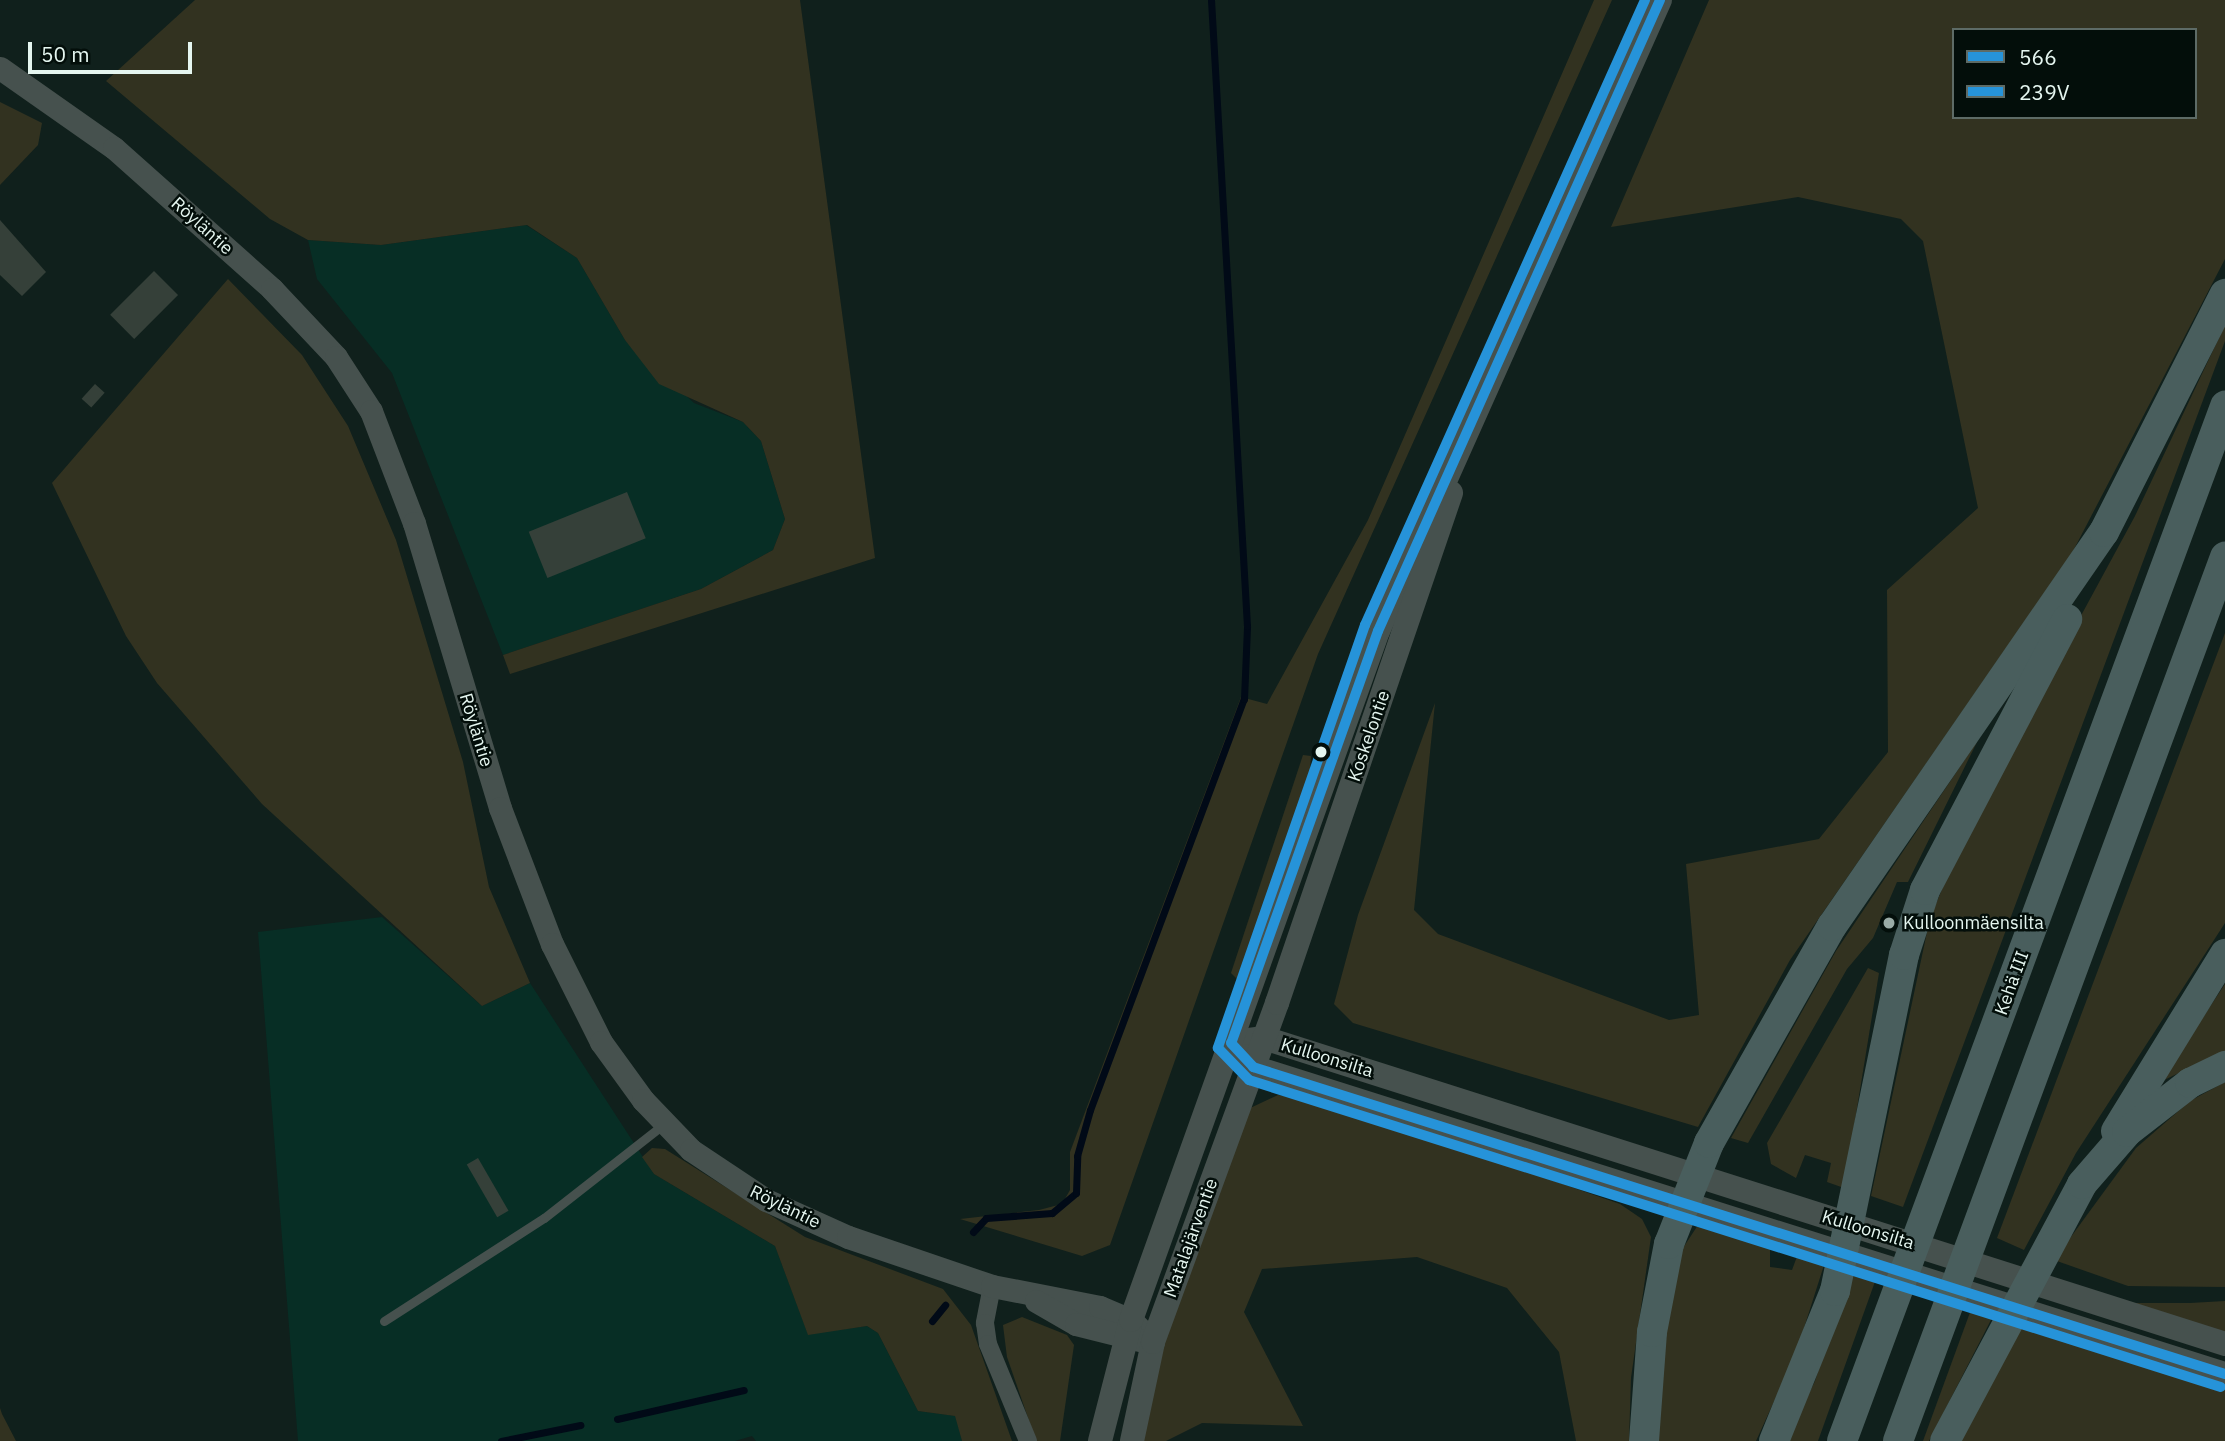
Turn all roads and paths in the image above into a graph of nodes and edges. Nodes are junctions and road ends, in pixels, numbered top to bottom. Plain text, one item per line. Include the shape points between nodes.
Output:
1 (1660, 0) edge
2 (0, 68) edge
3 (2225, 294) edge
4 (2225, 406) edge
5 (1468, 432) junction
6 (2104, 532) junction
7 (2225, 557) edge
8 (2225, 954) edge
9 (1264, 1038) junction
10 (1231, 1043) junction
11 (2225, 1066) edge
12 (1253, 1068) junction
13 (665, 1122) junction
14 (1695, 1173) junction
15 (2082, 1184) junction
16 (1684, 1203) junction
17 (992, 1286) junction
18 (384, 1321) dead end
19 (1128, 1330) junction
20 (1153, 1342) junction
21 (2225, 1344) edge
22 (2225, 1374) edge
23 (1028, 1441) edge
24 (1100, 1441) edge
25 (1132, 1441) edge
26 (1644, 1441) edge
27 (1774, 1441) edge
28 (1842, 1441) edge
29 (1898, 1441) edge
30 (1945, 1441) edge

1 - 5 main road, Koskelontie
2 - 13 street, Röyläntie via 114,148 264,281 336,357 364,400 414,523 500,808 552,944 601,1042
3 - 6 highway
4 - 28 highway, Kehä III
5 - 9 main road, Koskelontie via 1442,524
5 - 10 main road, Koskelontie via 1378,631
6 - 14 highway via 1832,926
6 - 27 highway via 2071,612 1925,890 1904,955 1835,1291
7 - 29 highway
8 - 15 highway
9 - 10 main road, Kulloonsilta
9 - 12 main road, Matalajärventie
9 - 14 main road, Kulloonsilta
10 - 12 main road
10 - 19 main road, Matalajärventie
11 - 15 highway via 2136,1124
12 - 16 main road, Kulloonsilta
12 - 20 main road, Matalajärventie
13 - 17 street, Röyläntie via 691,1150 766,1200
13 - 18 lane via 544,1218
14 - 16 highway
14 - 21 main road, Kulloonsilta
15 - 30 highway
16 - 22 main road, Kulloonsilta via 2066,1320
16 - 26 highway via 1669,1244 1652,1332
17 - 19 street, Röyläntie via 1082,1303
17 - 23 street via 985,1323 988,1344
19 - 20 street, Röyläntie
19 - 24 main road, Matalajärventie
20 - 25 main road, Matalajärventie

